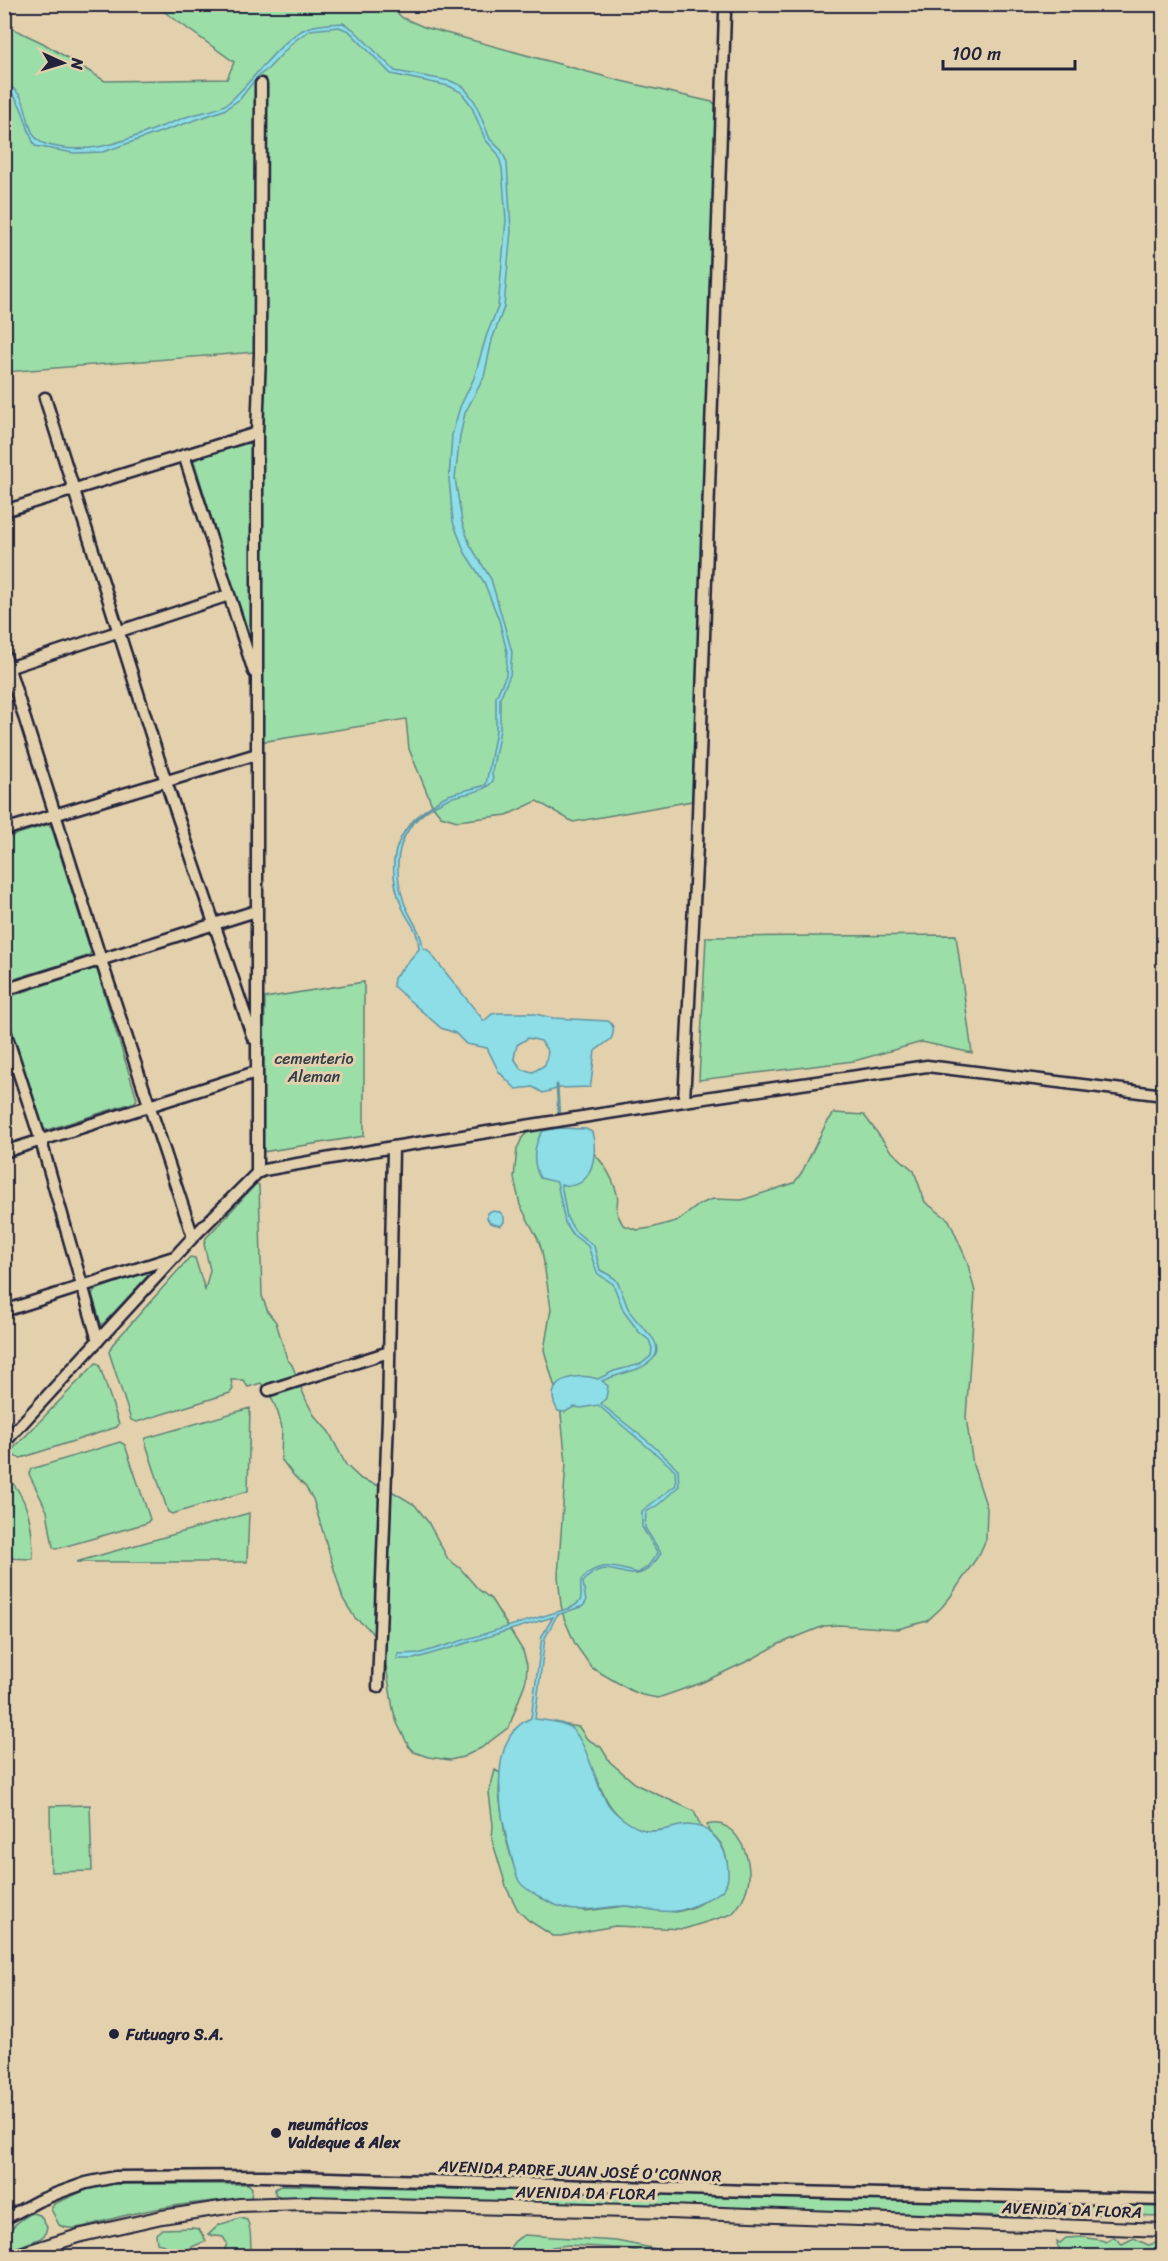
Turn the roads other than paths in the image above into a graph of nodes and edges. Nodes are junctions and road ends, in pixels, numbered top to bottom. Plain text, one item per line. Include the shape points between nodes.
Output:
1 (724, 4) edge
2 (261, 84) dead end
3 (45, 398) dead end
4 (257, 433) junction
5 (184, 455) junction
6 (74, 489) junction
7 (4, 511) edge
8 (229, 595) junction
9 (118, 632) junction
10 (4, 653) edge
11 (7, 668) edge
12 (257, 683) junction
13 (257, 754) junction
14 (166, 782) junction
15 (56, 815) junction
16 (4, 830) edge
17 (256, 911) junction
18 (214, 924) junction
19 (101, 960) junction
20 (4, 990) edge
21 (4, 1028) edge
22 (256, 1047) junction
23 (256, 1072) junction
24 (1164, 1095) edge
25 (684, 1101) junction
26 (150, 1106) junction
27 (41, 1141) junction
28 (393, 1147) junction
29 (4, 1152) edge
30 (257, 1173) junction
31 (193, 1237) junction
32 (174, 1257) junction
33 (83, 1286) junction
34 (4, 1311) edge
35 (98, 1341) junction
36 (389, 1352) junction
37 (269, 1390) dead end
38 (4, 1424) edge
39 (7, 1440) edge
40 (378, 1688) dead end
41 (1164, 2199) edge
42 (4, 2219) edge
43 (1164, 2230) edge
44 (14, 2256) edge

1 - 25 street via 698,821
2 - 4 street
3 - 6 street
4 - 5 street
4 - 12 street
5 - 6 street
5 - 8 street
6 - 7 street
6 - 9 street
8 - 9 street
8 - 12 street
9 - 11 street
9 - 14 street
10 - 11 street
11 - 15 street
12 - 13 street
13 - 14 street
13 - 17 street
14 - 15 street
14 - 18 street
15 - 16 street
15 - 19 street
17 - 18 street
17 - 22 street
18 - 19 street
18 - 22 street
19 - 20 street
19 - 26 street
21 - 27 street
22 - 23 street
23 - 26 street
23 - 30 street
24 - 25 street via 927,1066
25 - 28 street
26 - 27 street
26 - 31 street
27 - 29 street
27 - 33 street
28 - 30 street
28 - 36 street
30 - 31 street
31 - 32 street
32 - 33 street
32 - 35 street
33 - 34 street
33 - 35 street
35 - 39 street
36 - 37 street
36 - 40 street
38 - 39 street
41 - 42 street, AVENIDA PADRE JUAN JOSÉ O'CONNOR via 263,2176 115,2177 38,2200
43 - 44 main road, AVENIDA DA FLORA via 661,2211 306,2203 240,2205 162,2217

